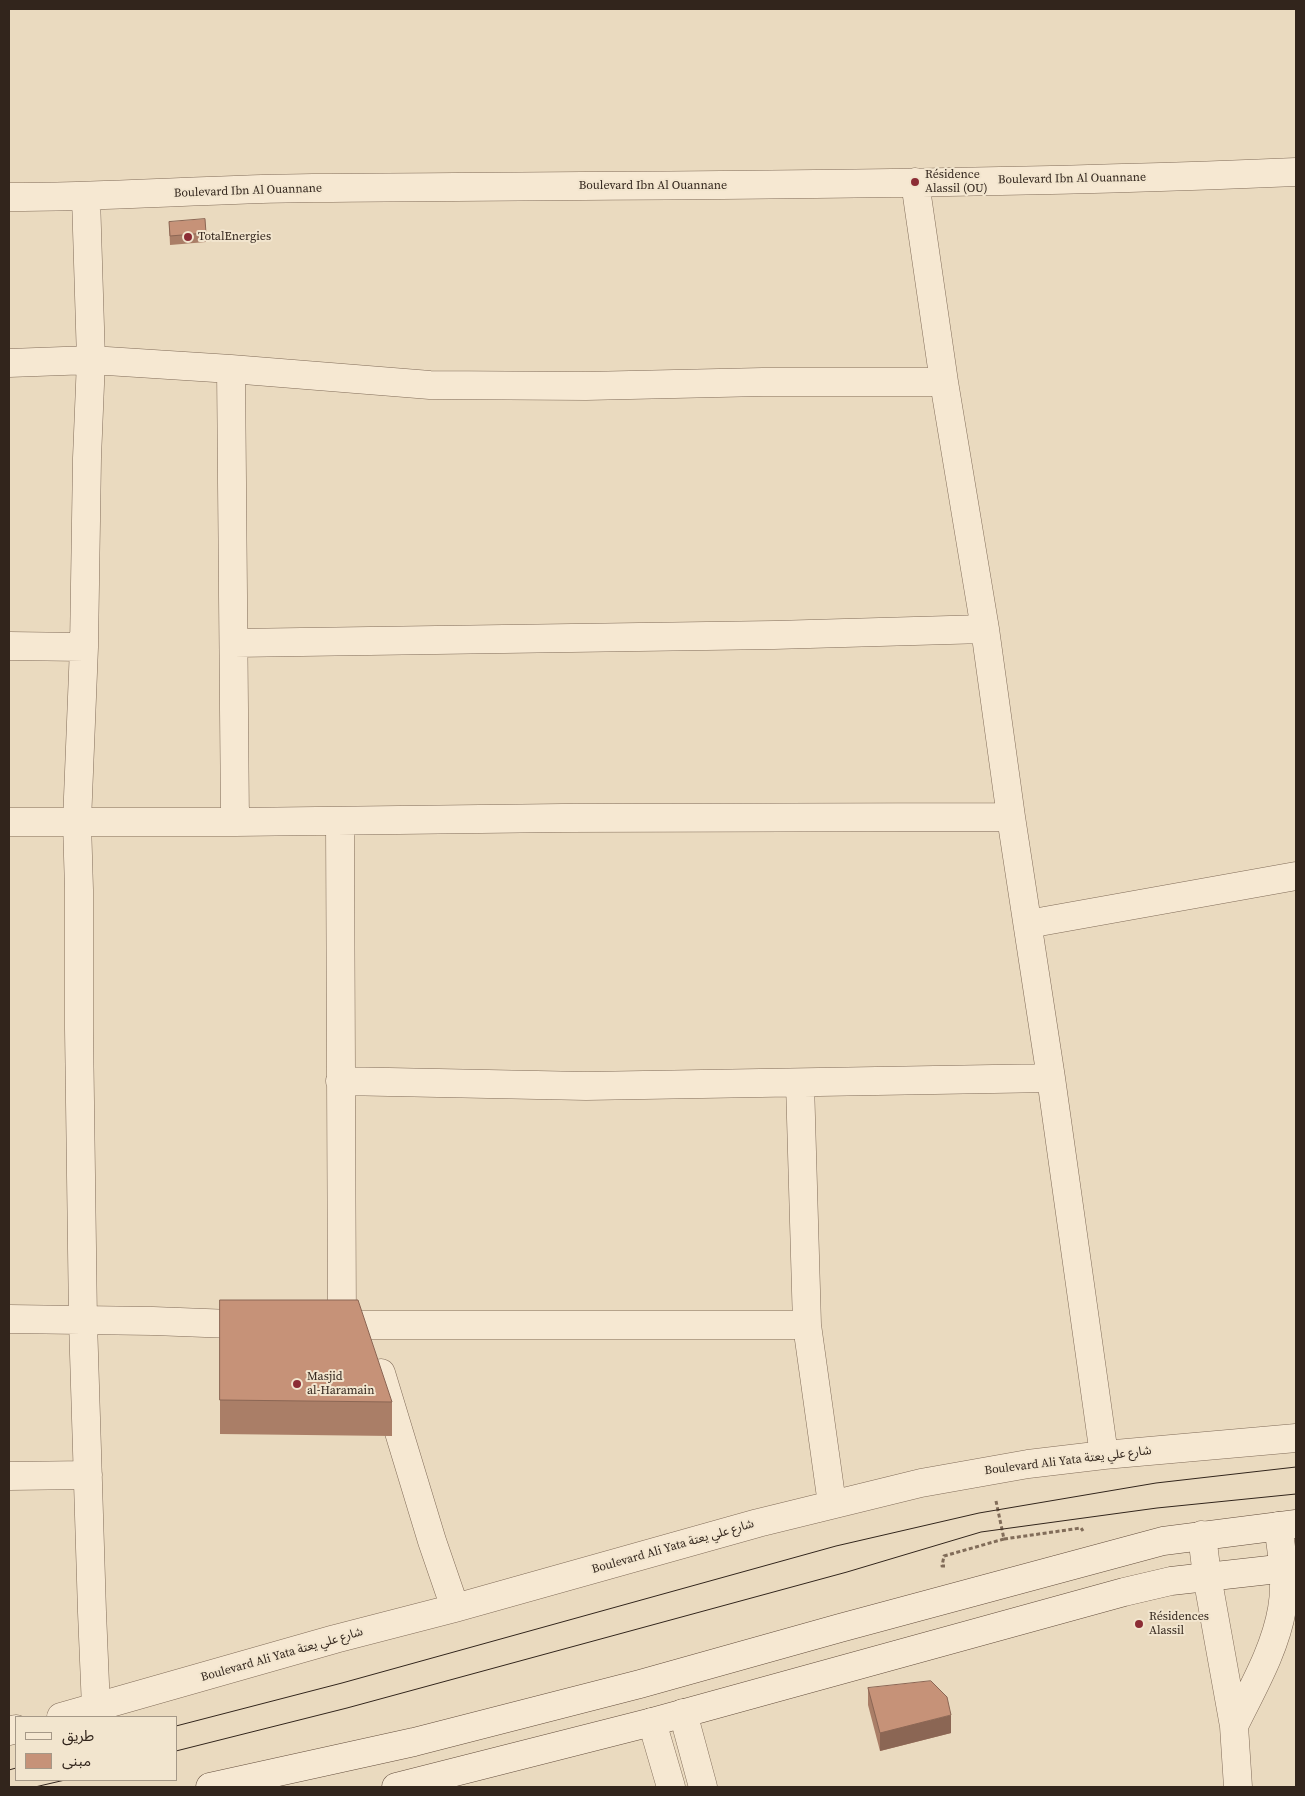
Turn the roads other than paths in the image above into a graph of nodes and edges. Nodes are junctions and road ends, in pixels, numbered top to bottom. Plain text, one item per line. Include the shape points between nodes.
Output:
1 (1296, 172) edge
2 (915, 182) junction
3 (9, 197) edge
4 (86, 197) junction
5 (91, 360) junction
6 (9, 363) edge
7 (231, 369) junction
8 (944, 382) junction
9 (985, 629) junction
10 (234, 643) junction
11 (9, 646) edge
12 (84, 647) junction
13 (1011, 817) junction
14 (340, 821) junction
15 (9, 822) edge
16 (76, 822) junction
17 (235, 822) junction
18 (1296, 876) edge
19 (1028, 924) junction
20 (1051, 1078) junction
21 (340, 1081) junction
22 (800, 1083) junction
23 (9, 1319) edge
24 (83, 1321) junction
25 (354, 1325) junction
26 (807, 1325) junction
27 (1296, 1438) edge
28 (1104, 1455) junction
29 (88, 1475) junction
30 (9, 1476) edge
31 (832, 1504) junction
32 (1287, 1525) edge
33 (1202, 1536) junction
34 (1290, 1567) edge
35 (1207, 1576) junction
36 (455, 1608) junction
37 (96, 1708) junction
38 (683, 1713) junction
39 (66, 1716) edge
40 (652, 1722) junction
41 (1234, 1726) junction
42 (424, 1784) edge
43 (210, 1787) edge
44 (396, 1787) edge
45 (671, 1787) edge
46 (702, 1787) edge
47 (1238, 1787) edge

1 - 2 street, Boulevard Ibn Al Ouannane
2 - 4 street, Boulevard Ibn Al Ouannane via 308,188
2 - 8 street
3 - 4 street, Boulevard Ibn Al Ouannane
4 - 5 street
5 - 6 street
5 - 7 street
5 - 12 street
7 - 8 street via 430,384 586,386
7 - 10 street
8 - 9 street
9 - 10 street
9 - 13 street
10 - 17 street
11 - 12 street
12 - 16 street
13 - 14 street
13 - 19 street
14 - 17 street
14 - 21 street
15 - 16 street
16 - 17 street
16 - 24 street
18 - 19 street
19 - 20 street
20 - 22 street
20 - 28 street
21 - 22 street via 586,1086
21 - 25 street
22 - 26 street
23 - 24 street
24 - 25 street
24 - 29 street
25 - 26 street
25 - 36 street
26 - 31 street
27 - 28 street, Boulevard Ali Yata شارع علي يعتة
28 - 31 street, Boulevard Ali Yata شارع علي يعتة via 990,1470
29 - 30 street
29 - 37 street
31 - 36 street, Boulevard Ali Yata شارع علي يعتة
32 - 33 street
32 - 34 street
33 - 35 street
33 - 43 street via 1114,1553 640,1684 414,1742
34 - 35 street
34 - 41 street via 1270,1652
35 - 38 street via 1124,1592
35 - 41 street
36 - 37 street, Boulevard Ali Yata شارع علي يعتة
37 - 39 street, Boulevard Ali Yata شارع علي يعتة
38 - 40 street
38 - 46 street
40 - 42 street
40 - 45 street
41 - 47 street
42 - 44 street

